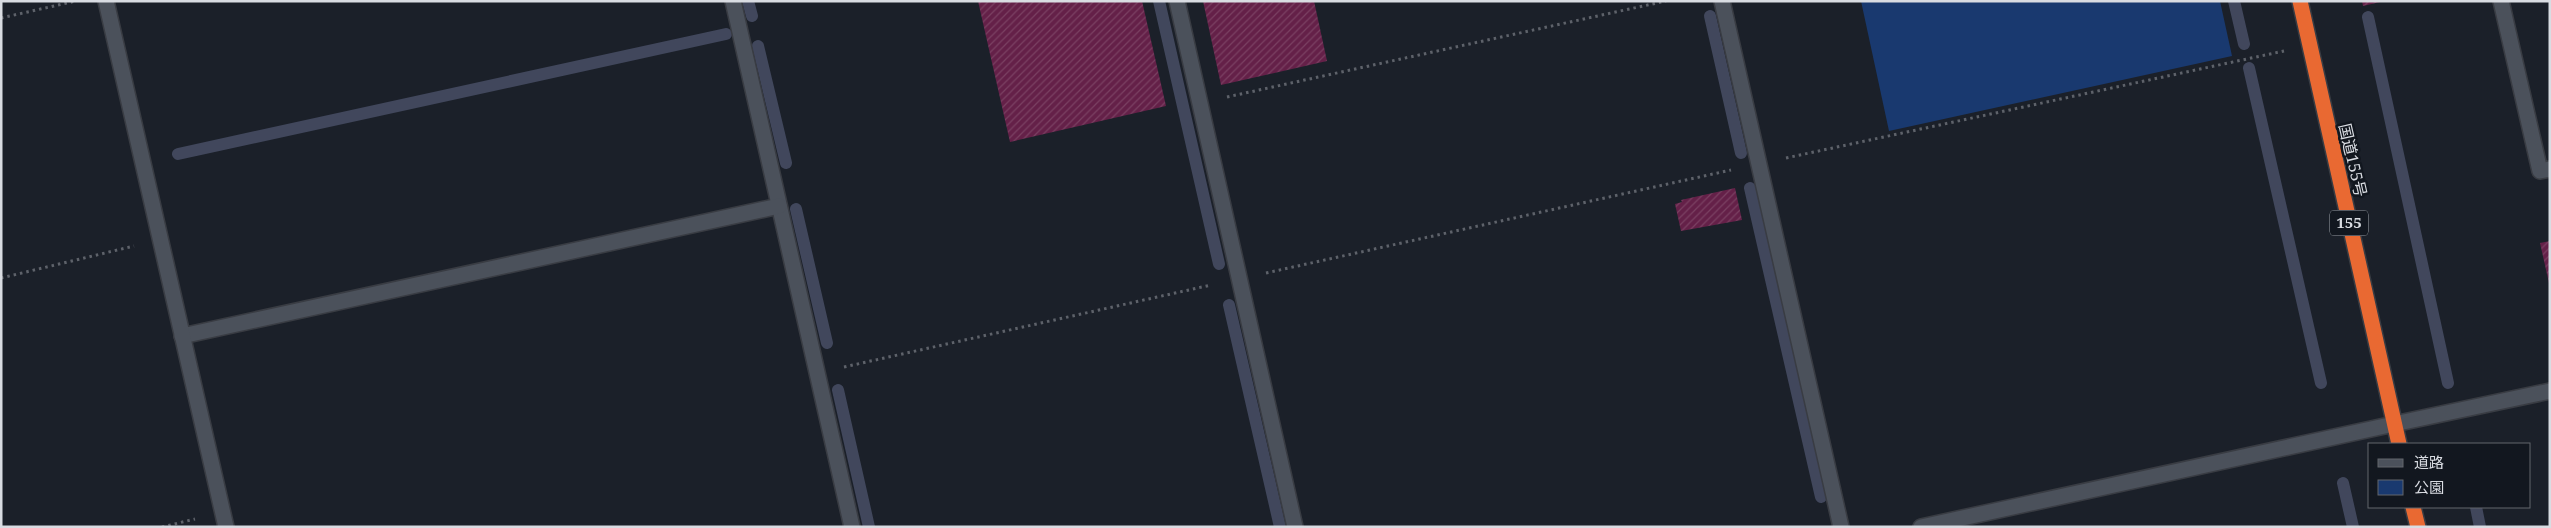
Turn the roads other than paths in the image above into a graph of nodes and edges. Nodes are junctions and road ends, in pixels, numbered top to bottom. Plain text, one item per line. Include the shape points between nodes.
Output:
1 (106, 1) edge
2 (733, 1) edge
3 (1177, 1) edge
4 (1722, 1) edge
5 (2300, 1) edge
6 (2501, 1) edge
7 (2550, 169) edge
8 (779, 206) junction
9 (182, 336) junction
10 (2550, 391) edge
11 (2394, 424) junction
12 (2399, 443) edge
13 (2413, 508) edge
14 (226, 527) edge
15 (852, 527) edge
16 (1295, 527) edge
17 (1841, 527) edge
18 (1922, 527) edge
19 (2418, 527) edge

1 - 9 street
2 - 8 street
3 - 16 street
4 - 17 street
5 - 11 highway, 国道155号 / 155
6 - 7 street via 2540,171
8 - 9 street
8 - 15 street
9 - 14 street
10 - 11 street
11 - 12 highway, 国道155号 / 155
11 - 18 street
13 - 19 highway

